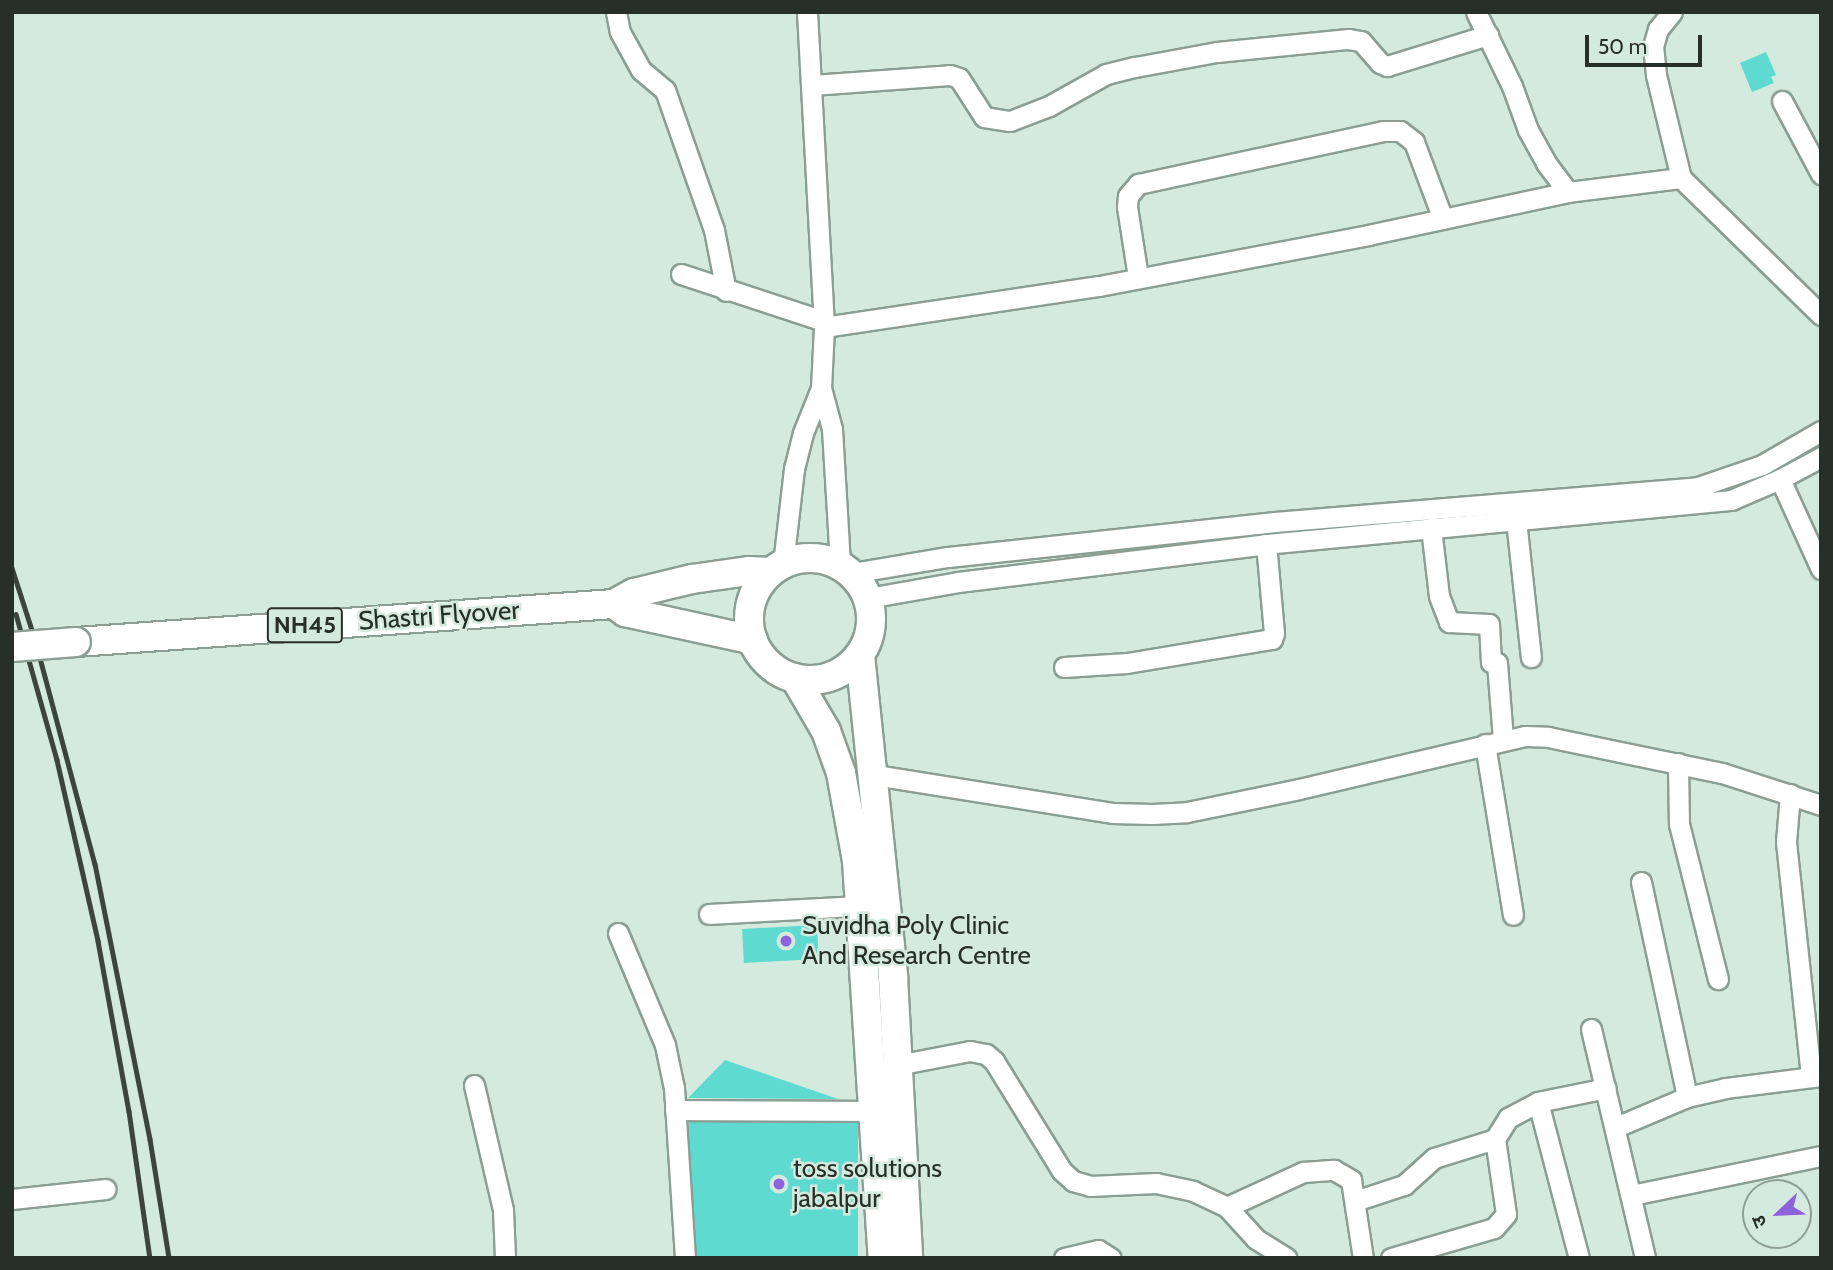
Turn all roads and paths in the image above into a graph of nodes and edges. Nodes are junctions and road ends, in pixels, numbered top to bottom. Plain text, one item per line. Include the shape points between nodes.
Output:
1 (615, 12) edge
2 (807, 12) edge
3 (1476, 12) edge
4 (1672, 12) edge
5 (1488, 35) junction
6 (812, 85) junction
7 (1782, 101) dead end
8 (1821, 174) edge
9 (1681, 178) junction
10 (1568, 192) junction
11 (1443, 219) junction
12 (681, 274) dead end
13 (1138, 277) junction
14 (726, 291) junction
15 (1821, 315) edge
16 (824, 324) junction
17 (821, 388) junction
18 (1821, 431) edge
19 (1821, 457) edge
20 (1780, 480) junction
21 (1516, 520) junction
22 (1431, 528) junction
23 (1266, 544) junction
24 (777, 568) junction
25 (846, 569) junction
26 (1821, 569) edge
27 (868, 598) junction
28 (614, 604) junction
29 (753, 640) junction
30 (12, 647) edge
31 (860, 654) junction
32 (1531, 657) dead end
33 (1064, 667) dead end
34 (795, 678) junction
35 (1494, 741) junction
36 (1678, 763) junction
37 (875, 775) junction
38 (1790, 794) junction
39 (1821, 805) edge
40 (1641, 882) dead end
41 (859, 906) junction
42 (709, 914) dead end
43 (1513, 915) dead end
44 (618, 933) dead end
45 (1718, 979) dead end
46 (1591, 1029) dead end
47 (897, 1065) junction
48 (1816, 1075) edge
49 (474, 1085) dead end
50 (1606, 1088) junction
51 (1687, 1097) junction
52 (1538, 1102) junction
53 (676, 1110) junction
54 (874, 1111) junction
55 (1616, 1128) junction
56 (1495, 1139) junction
57 (1821, 1156) edge
58 (105, 1189) dead end
59 (1632, 1195) junction
60 (12, 1199) edge
61 (1355, 1201) junction
62 (1227, 1207) junction
63 (1279, 1254) edge
64 (1402, 1256) edge
65 (505, 1258) edge
66 (685, 1258) edge
67 (883, 1258) edge
68 (908, 1258) edge
69 (1064, 1258) edge
70 (1111, 1258) edge
71 (1252, 1258) edge
72 (1363, 1258) edge
73 (1579, 1258) edge
74 (1645, 1258) edge

1 - 14 street via 620,32 641,70 665,90 714,230
2 - 6 street
3 - 5 street
4 - 9 street via 1658,29 1653,46
5 - 6 street via 1387,66 1361,40 1217,52 1106,74 1049,106 1010,121 984,117 959,78 950,75
5 - 10 street via 1528,130
6 - 16 street
7 - 8 street
9 - 10 street
9 - 15 street
10 - 11 street
11 - 13 street
11 - 13 street via 1414,142 1400,131 1383,131 1138,184 1128,196 1127,207
12 - 14 street
13 - 16 street
14 - 16 street
16 - 17 street
17 - 24 street via 794,469
17 - 25 street via 832,429
18 - 25 street via 1762,465 1698,487 1275,522
19 - 20 street
20 - 21 street via 1731,500
20 - 26 street
21 - 22 street
21 - 32 street
22 - 23 street
22 - 35 street via 1439,596 1449,622 1489,624 1491,662 1497,663
23 - 27 street via 958,582
23 - 33 street via 1272,639 1127,663
24 - 25 highway, NH45 via 811,557
24 - 28 highway, NH45 via 692,579 634,593
24 - 29 highway via 753,596
25 - 27 highway
27 - 31 highway via 871,627
28 - 29 highway, NH45 via 625,612
28 - 30 highway, Shastri Flyover / NH45, bridge
29 - 34 highway via 769,664
31 - 34 highway via 850,666 824,679
31 - 37 highway
34 - 41 highway via 827,731 841,773 857,861
35 - 36 street via 1548,737
35 - 37 street via 1299,789 1187,812 1152,814 1112,813
35 - 43 street
36 - 38 street
36 - 45 street via 1679,824
37 - 47 highway
38 - 39 street
38 - 48 street via 1786,842
40 - 51 street
41 - 42 street
41 - 54 highway
44 - 53 street via 665,1045
46 - 50 street
47 - 62 street via 970,1051 986,1054 1073,1181 1090,1186 1174,1185
47 - 68 highway
48 - 51 street
49 - 65 street via 503,1210
50 - 52 street
50 - 55 street
51 - 55 street
52 - 56 street via 1508,1118
52 - 73 street
53 - 54 street
53 - 66 street
54 - 67 highway
55 - 59 street
56 - 61 street via 1434,1158 1404,1185
56 - 64 street via 1506,1214 1501,1223
57 - 59 street
58 - 60 street
59 - 74 street
61 - 62 street via 1346,1175 1318,1170 1303,1172
61 - 72 street
62 - 63 street via 1256,1238
63 - 71 street
69 - 70 street via 1098,1250

